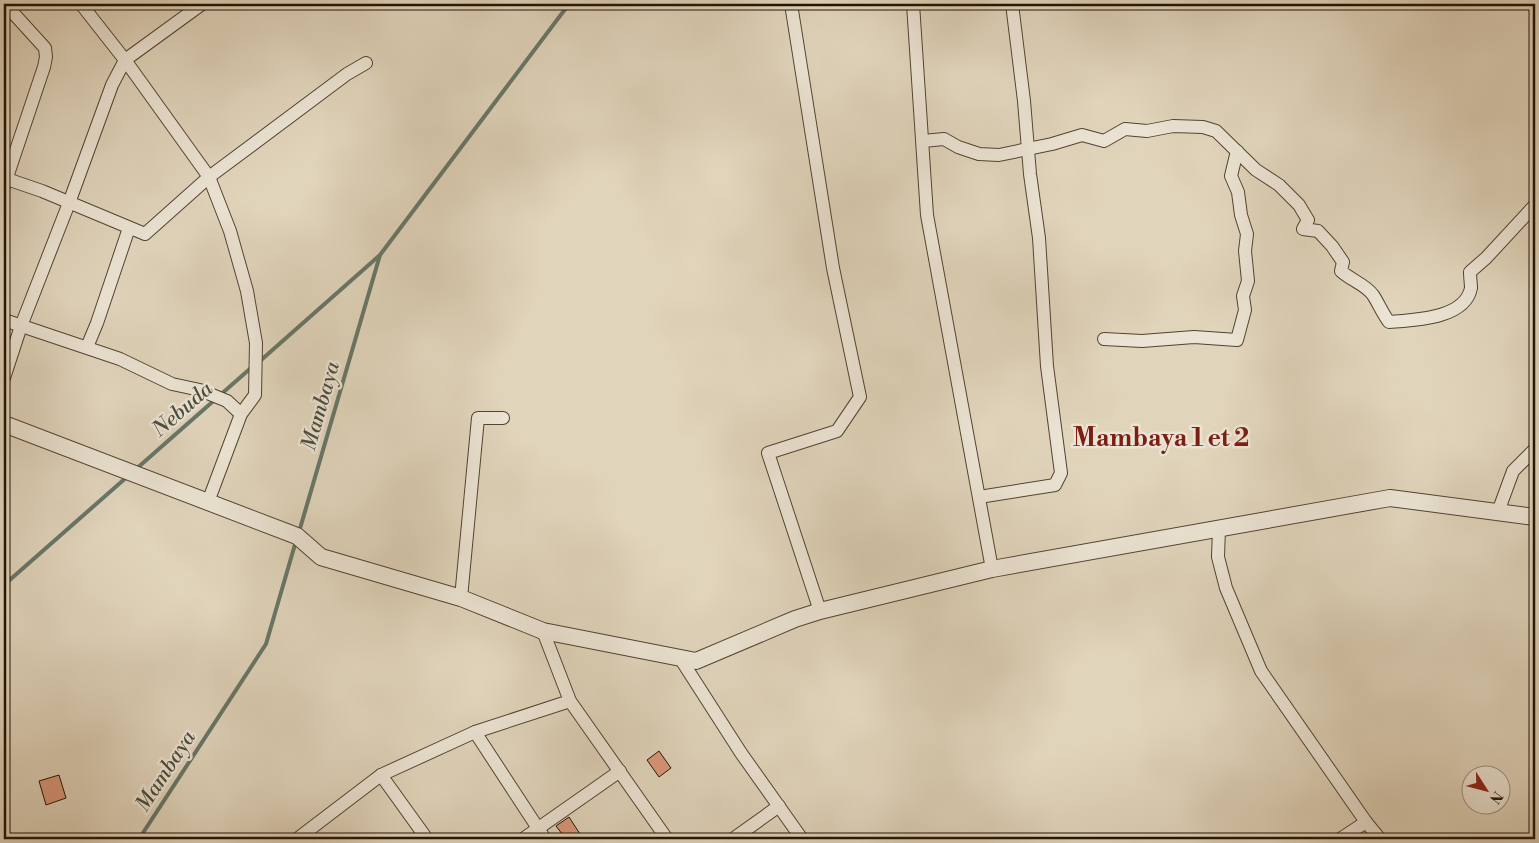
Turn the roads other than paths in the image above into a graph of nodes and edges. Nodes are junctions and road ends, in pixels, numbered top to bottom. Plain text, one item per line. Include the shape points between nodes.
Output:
1 (5, 4) edge
2 (81, 4) edge
3 (202, 4) edge
4 (791, 4) edge
5 (913, 4) edge
6 (1012, 4) edge
7 (124, 60) junction
8 (366, 63) dead end
9 (923, 141) junction
10 (1028, 149) junction
11 (1237, 151) junction
12 (209, 177) junction
13 (5, 181) edge
14 (69, 203) junction
15 (1535, 204) edge
16 (128, 228) junction
17 (4, 320) edge
18 (21, 326) junction
19 (1104, 339) dead end
20 (87, 347) junction
21 (4, 378) edge
22 (242, 414) junction
23 (503, 418) dead end
24 (4, 424) edge
25 (1535, 449) edge
26 (979, 496) junction
27 (208, 502) junction
28 (1498, 512) junction
29 (1535, 517) edge
30 (1219, 528) junction
31 (992, 569) junction
32 (461, 598) junction
33 (820, 611) junction
34 (543, 631) junction
35 (680, 658) junction
36 (570, 701) junction
37 (474, 732) junction
38 (620, 771) junction
39 (381, 775) junction
40 (779, 806) junction
41 (1366, 822) junction
42 (541, 834) edge
43 (297, 839) edge
44 (427, 839) edge
45 (523, 839) edge
46 (667, 839) edge
47 (733, 839) edge
48 (802, 839) edge
49 (1340, 839) edge
50 (1380, 839) edge

1 - 13 street via 45,48 46,57
2 - 7 street
3 - 7 street
4 - 33 street via 833,268 860,397 837,431 768,453
5 - 9 street
6 - 10 street
7 - 12 street
7 - 14 street
8 - 12 street
9 - 10 street via 944,139 980,154 999,155
9 - 26 street via 927,215
10 - 11 street via 1082,135 1104,141 1125,129 1147,131 1174,126 1216,130
10 - 26 street via 1047,366 1061,473 1055,485
11 - 15 street via 1298,205 1308,220 1303,229 1318,231 1332,246 1343,262 1341,272 1372,295 1389,322 1444,315 1464,304 1471,288 1470,272
11 - 19 street via 1231,176 1247,234 1248,280 1237,340 1194,337 1142,341
12 - 16 street via 145,234
12 - 22 street via 233,240 247,291 256,343 254,395
13 - 14 street
14 - 16 street
14 - 18 street
16 - 20 street
17 - 18 street
18 - 20 street
18 - 21 street
20 - 22 street via 172,384 228,401
22 - 27 street
23 - 32 street via 478,418
24 - 27 street
25 - 28 street via 1513,472
26 - 31 street
27 - 32 street via 297,536 321,557
28 - 29 street
28 - 30 street via 1390,498
30 - 31 street
30 - 41 street via 1218,557 1226,588 1261,671
31 - 33 street
32 - 34 street
33 - 35 street via 696,661
34 - 35 street
34 - 36 street
35 - 40 street via 740,753
36 - 37 street
36 - 38 street
37 - 39 street
37 - 42 street
38 - 42 street
38 - 46 street
39 - 43 street
39 - 44 street
40 - 47 street
40 - 48 street
41 - 49 street
41 - 50 street
42 - 45 street

